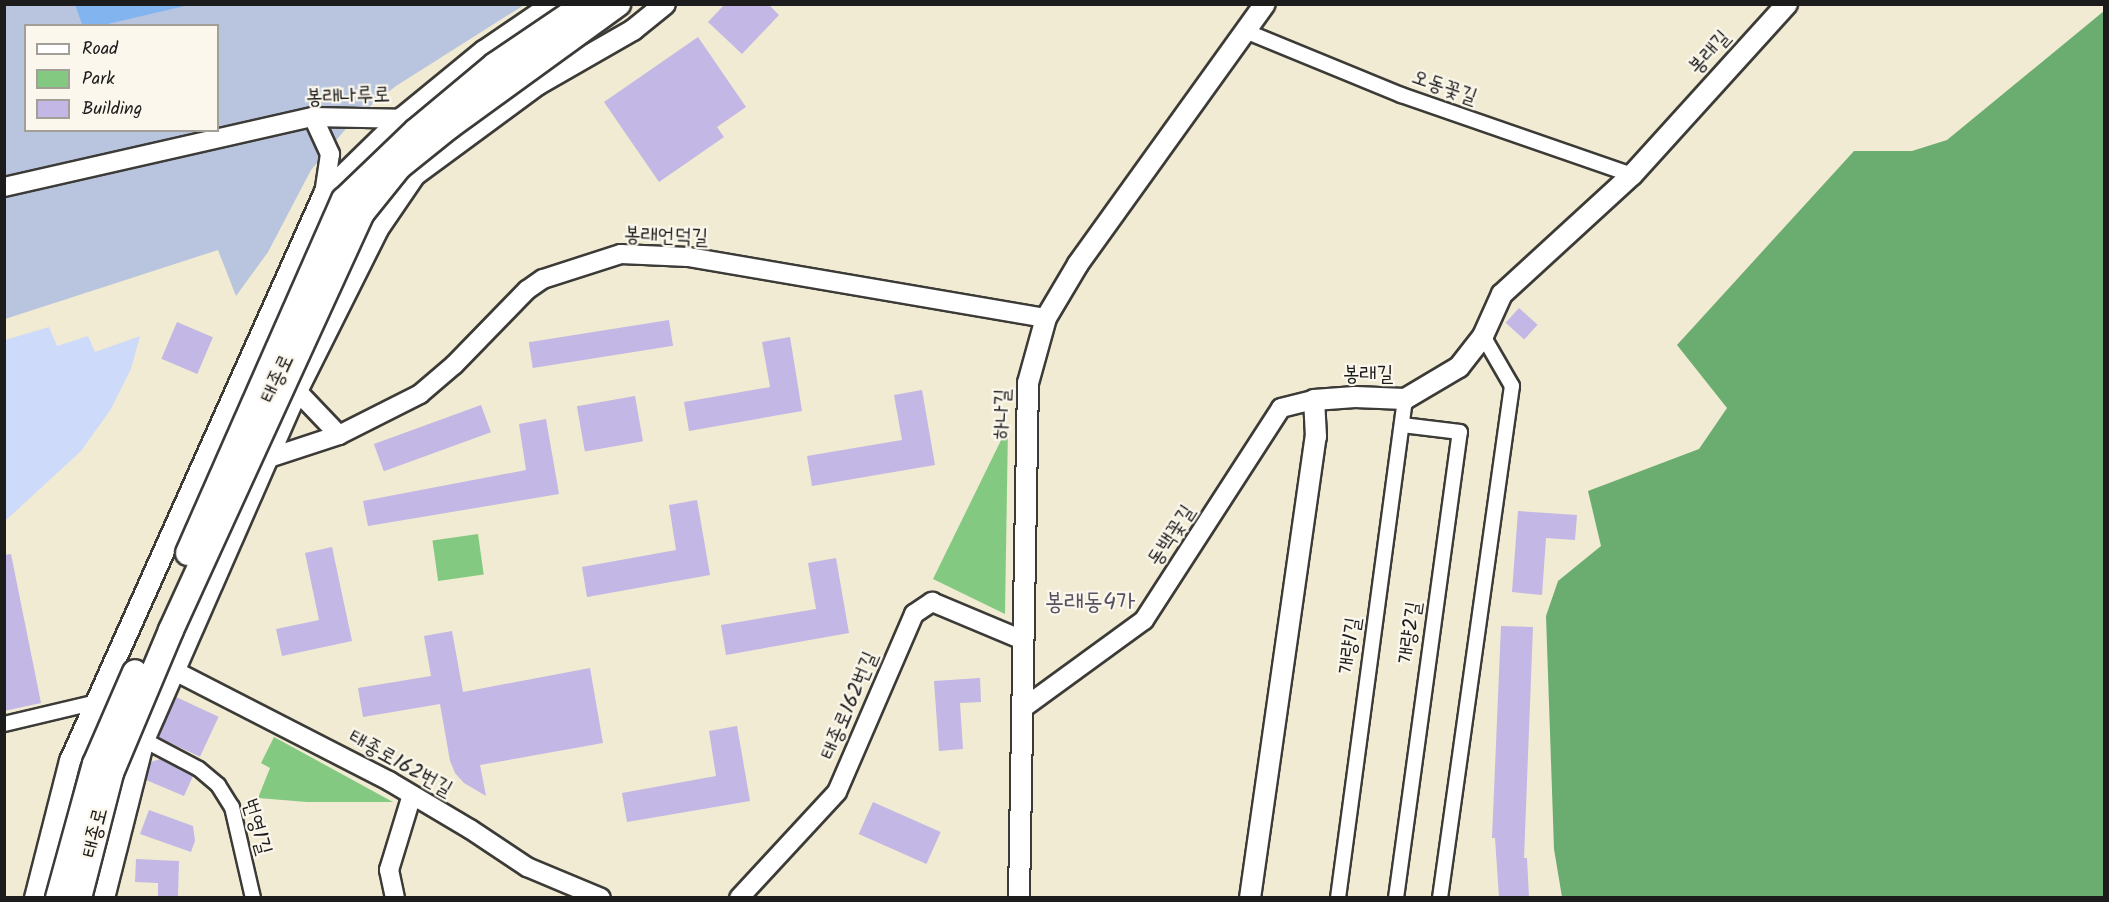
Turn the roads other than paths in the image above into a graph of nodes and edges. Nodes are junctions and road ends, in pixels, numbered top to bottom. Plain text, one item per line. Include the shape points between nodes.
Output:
1 (553, 4) edge
2 (585, 4) edge
3 (618, 4) edge
4 (665, 4) edge
5 (1265, 4) edge
6 (1786, 4) edge
7 (1245, 32) junction
8 (313, 117) junction
9 (402, 118) junction
10 (484, 122) junction
11 (1632, 175) junction
12 (4, 188) edge
13 (324, 194) junction
14 (1046, 318) junction
15 (1483, 336) junction
16 (297, 392) junction
17 (1405, 399) junction
18 (1314, 400) junction
19 (1402, 425) junction
20 (339, 435) junction
21 (269, 458) junction
22 (205, 461) junction
23 (1023, 640) junction
24 (175, 671) junction
25 (97, 702) junction
26 (1022, 709) junction
27 (4, 724) edge
28 (144, 740) junction
29 (412, 795) junction
30 (40, 895) edge
31 (79, 897) edge
32 (104, 897) edge
33 (253, 897) edge
34 (395, 897) edge
35 (601, 897) edge
36 (739, 897) edge
37 (1019, 897) edge
38 (1251, 897) edge
39 (1338, 897) edge
40 (1396, 897) edge
41 (1440, 897) edge

1 - 9 main road, 태종로 via 484,51
2 - 30 highway, bridge via 495,65 416,131 344,201 94,764
3 - 31 highway, bridge via 510,80 399,167 362,213 171,630 111,773
4 - 10 main road, 태종로 via 633,30 537,85
5 - 7 main road, 하나길
6 - 11 main road, 봉래길
7 - 11 street, 오동꽃길 via 1401,95
7 - 14 main road, 하나길 via 1078,264
8 - 9 street, 봉래나루로
8 - 12 street, 봉래나루로
8 - 13 street via 330,154
9 - 10 street, 봉래나루로
9 - 13 main road, 태종로
10 - 16 main road, 태종로 via 415,175 378,229
11 - 15 main road, 봉래길 via 1502,294
13 - 22 main road, 태종로
14 - 20 street, 봉래언덕길 via 688,256 621,254 543,279 420,394
14 - 23 main road, 하나길 via 1028,383
15 - 17 main road, 봉래길 via 1459,367
15 - 41 street via 1512,386
16 - 20 street
16 - 21 main road, 태종로
17 - 18 main road, 봉래길
17 - 19 street, 개량1길
18 - 26 street, 동백꽃길 via 1281,408 1144,620
18 - 38 main road, 봉래길 via 1316,437
19 - 39 street, 개량1길
19 - 40 street, 개량2길 via 1460,432
20 - 21 street, 봉래언덕길
21 - 22 street, 봉래언덕길
21 - 24 main road, 태종로
22 - 25 main road, 태종로
23 - 26 main road, 하나길
23 - 36 street, 태종로162번길 via 932,602 915,614 837,792
24 - 28 main road, 태종로
24 - 29 street, 태종로162번길
25 - 27 street
25 - 30 main road, 태종로 via 70,761
26 - 37 main road, 하나길
28 - 32 main road, 태종로
28 - 33 street, 번영1길 via 199,769 218,785 232,807
29 - 34 street via 389,870
29 - 35 street, 태종로162번길 via 526,867

